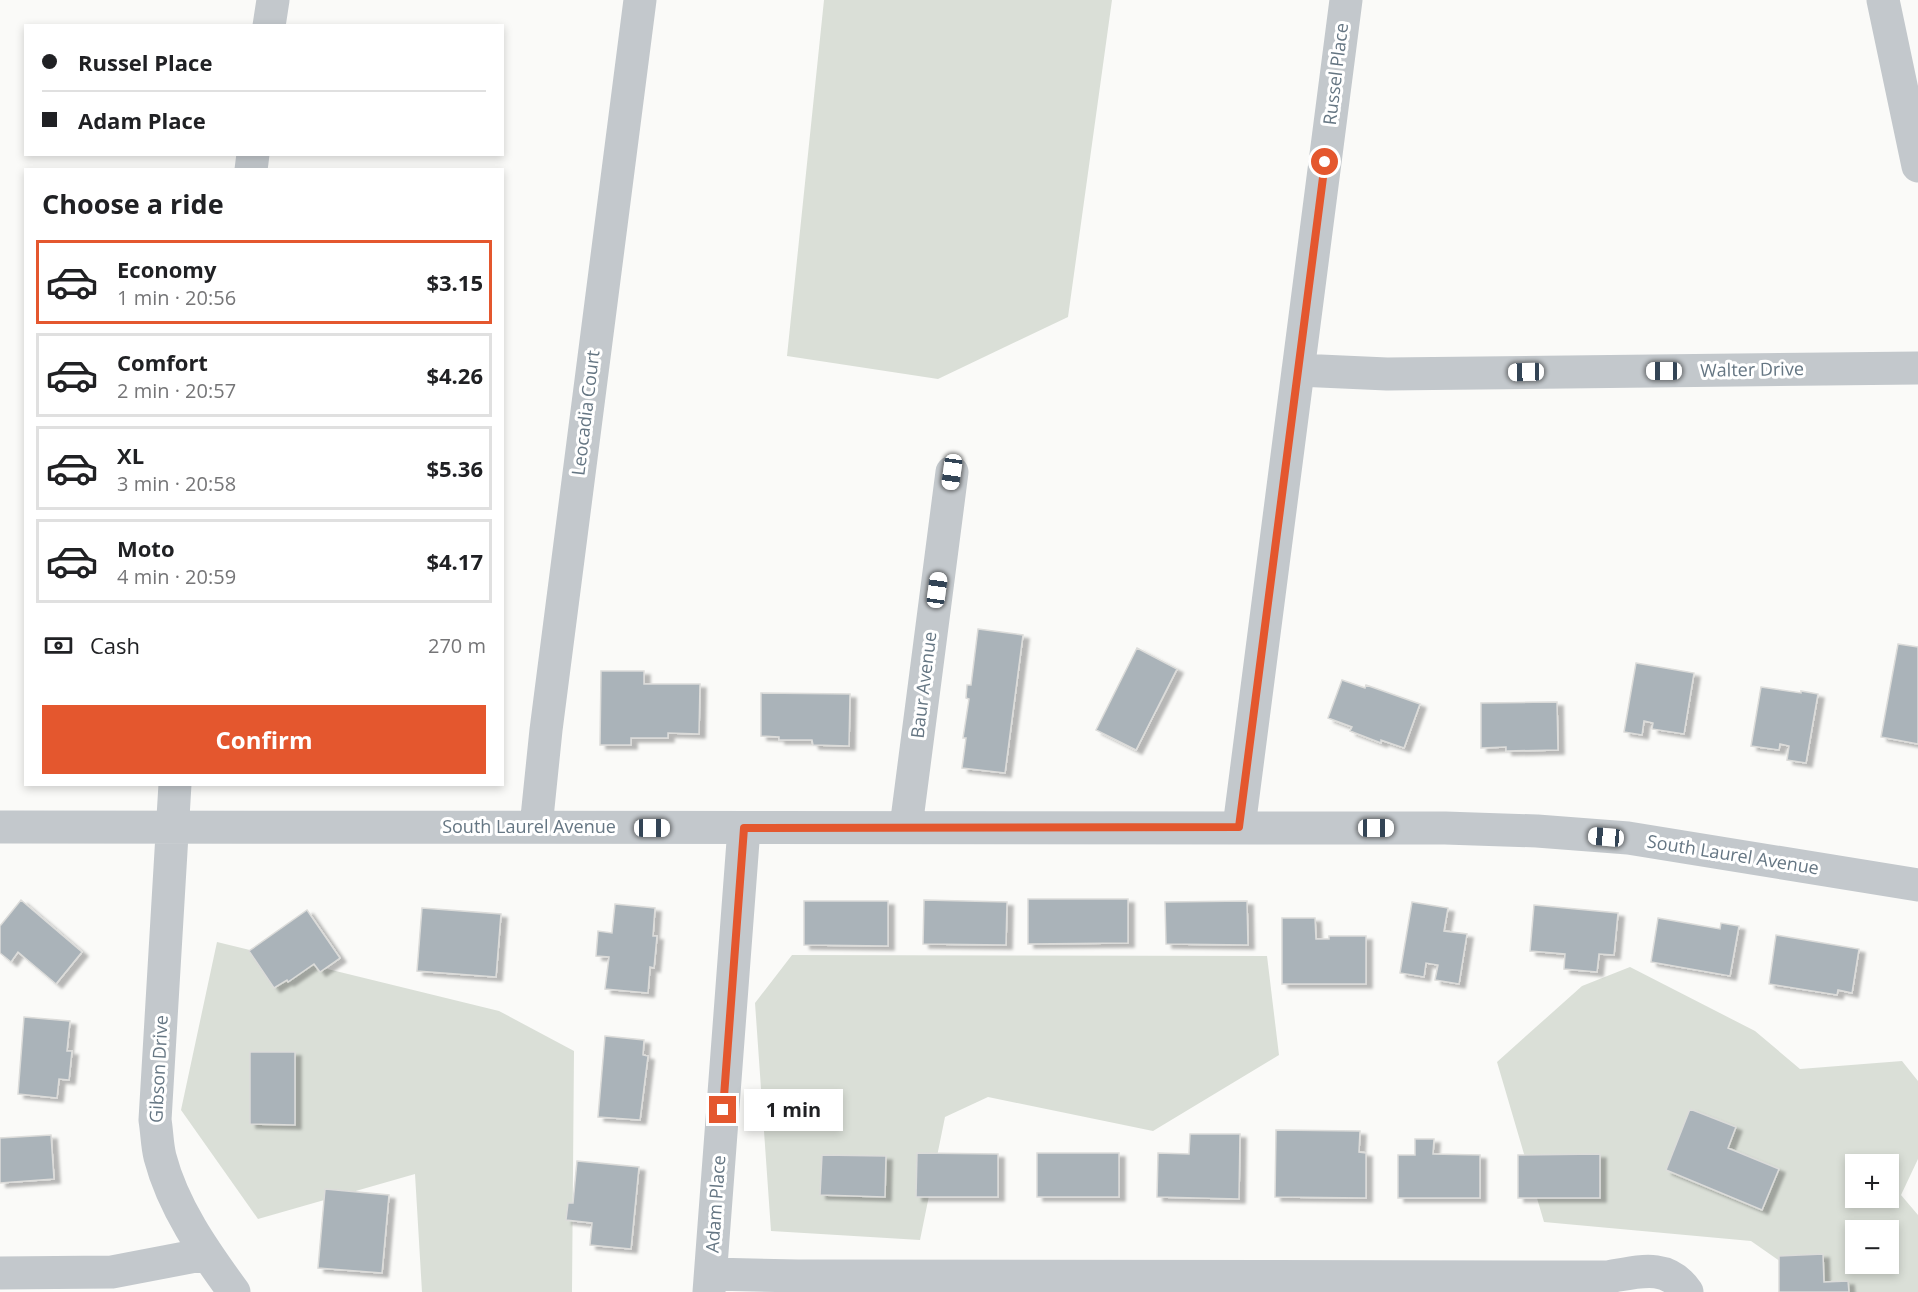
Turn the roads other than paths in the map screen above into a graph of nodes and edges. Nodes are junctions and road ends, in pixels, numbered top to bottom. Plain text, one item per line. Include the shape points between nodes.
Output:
1 (273, 0) edge
2 (640, 0) edge
3 (1346, 0) edge
4 (1883, 0) edge
5 (269, 24) edge
6 (1918, 166) edge
7 (1918, 368) edge
8 (1298, 370) junction
9 (952, 472) dead end
10 (175, 786) edge
11 (0, 827) edge
12 (173, 827) junction
13 (536, 827) junction
14 (906, 827) junction
15 (1239, 827) junction
16 (744, 828) junction
17 (1918, 885) edge
18 (206, 1254) junction
19 (0, 1273) edge
20 (710, 1283) edge
21 (1163, 1285) edge
22 (234, 1292) edge
23 (1687, 1292) edge

1 - 5 street
2 - 13 street, Leocadia Court
3 - 8 street, Russel Place
4 - 6 street
7 - 8 street, Walter Drive via 1387,374
8 - 15 street, Russel Place
9 - 14 street, Baur Avenue
10 - 12 street, Gibson Drive
11 - 12 street, South Laurel Avenue
12 - 13 street, South Laurel Avenue
12 - 18 street, Gibson Drive via 155,1120 159,1155 170,1189
13 - 16 street, South Laurel Avenue
14 - 15 street, South Laurel Avenue
14 - 16 street, South Laurel Avenue
15 - 17 street, South Laurel Avenue via 1445,828 1617,837
16 - 20 street, Adam Place
18 - 19 street via 112,1272
18 - 22 street, Gibson Drive
20 - 21 street via 810,1276
21 - 23 street via 1608,1277 1651,1270 1672,1277

